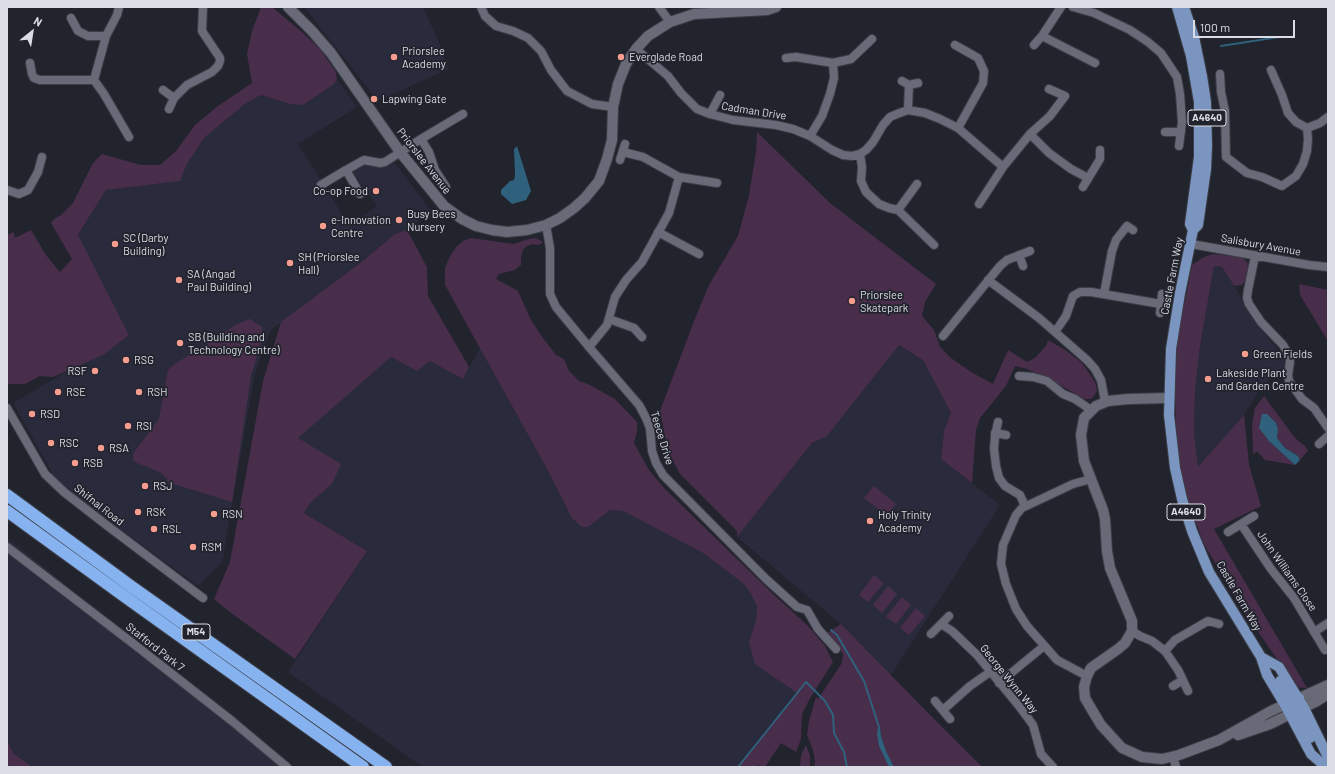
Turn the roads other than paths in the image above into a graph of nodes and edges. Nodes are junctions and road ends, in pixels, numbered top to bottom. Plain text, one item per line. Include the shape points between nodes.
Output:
1 (119, 7) edge
2 (203, 7) edge
3 (288, 7) edge
4 (481, 7) edge
5 (659, 7) edge
6 (1061, 7) edge
7 (1073, 7) edge
8 (1177, 7) edge
9 (1184, 7) edge
10 (770, 8) edge
11 (1095, 10) edge
12 (71, 18) dead end
13 (670, 22) junction
14 (106, 36) junction
15 (1042, 36) junction
16 (872, 39) dead end
17 (955, 45) dead end
18 (1034, 45) dead end
19 (636, 49) junction
20 (786, 58) dead end
21 (30, 63) dead end
22 (833, 63) junction
23 (1094, 63) dead end
24 (1271, 70) dead end
25 (1220, 74) dead end
26 (94, 80) junction
27 (918, 83) dead end
28 (1049, 89) dead end
29 (163, 90) dead end
30 (720, 95) dead end
31 (174, 98) junction
32 (613, 107) junction
33 (169, 109) dead end
34 (908, 110) junction
35 (463, 114) dead end
36 (710, 114) junction
37 (1328, 117) edge
38 (958, 128) junction
39 (1307, 128) junction
40 (1165, 132) dead end
41 (1181, 132) junction
42 (1030, 134) junction
43 (810, 136) junction
44 (129, 137) dead end
45 (420, 139) junction
46 (1179, 146) dead end
47 (1100, 150) dead end
48 (400, 152) junction
49 (623, 152) dead end
50 (860, 154) junction
51 (42, 158) dead end
52 (1003, 167) junction
53 (346, 170) junction
54 (679, 177) junction
55 (1088, 178) junction
56 (718, 183) dead end
57 (917, 184) dead end
58 (321, 185) dead end
59 (446, 186) dead end
60 (1083, 187) dead end
61 (7, 190) edge
62 (360, 194) dead end
63 (978, 204) dead end
64 (898, 210) junction
65 (546, 225) junction
66 (1126, 225) dead end
67 (1193, 230) junction
68 (658, 232) junction
69 (930, 244) dead end
70 (1191, 244) junction
71 (1030, 251) dead end
72 (699, 254) dead end
73 (1019, 255) junction
74 (1255, 256) junction
75 (1023, 266) dead end
76 (1328, 267) edge
77 (988, 280) junction
78 (1104, 294) junction
79 (1162, 294) dead end
80 (1161, 304) junction
81 (1160, 313) dead end
82 (609, 319) junction
83 (1055, 332) junction
84 (943, 336) dead end
85 (642, 337) dead end
86 (589, 347) junction
87 (1018, 376) dead end
88 (1169, 398) junction
89 (1106, 401) junction
90 (7, 408) edge
91 (1091, 410) junction
92 (10, 421) edge
93 (998, 422) dead end
94 (1328, 428) edge
95 (995, 433) junction
96 (1006, 435) dead end
97 (1328, 436) edge
98 (1319, 444) dead end
99 (1091, 479) junction
100 (7, 495) edge
101 (1025, 506) junction
102 (7, 511) edge
103 (1254, 516) dead end
104 (1241, 524) junction
105 (1228, 532) dead end
106 (7, 546) edge
107 (203, 598) dead end
108 (949, 616) dead end
109 (1328, 623) edge
110 (941, 624) junction
111 (1219, 624) dead end
112 (1132, 631) junction
113 (1314, 632) junction
114 (930, 634) dead end
115 (1044, 646) junction
116 (836, 649) dead end
117 (1325, 650) dead end
118 (1165, 651) junction
119 (1264, 659) junction
120 (990, 672) junction
121 (1087, 676) junction
122 (1183, 680) junction
123 (999, 683) junction
124 (1328, 685) edge
125 (1173, 686) dead end
126 (1188, 691) dead end
127 (1328, 694) edge
128 (935, 701) dead end
129 (1292, 702) junction
130 (943, 710) junction
131 (1297, 711) junction
132 (950, 719) dead end
133 (1219, 740) junction
134 (1173, 757) junction
135 (1326, 763) edge
136 (287, 767) edge
137 (363, 767) edge
138 (386, 767) edge
139 (1053, 767) edge
140 (1176, 767) edge

1 - 14 street
2 - 31 street via 202,31 220,61 212,72 187,85
3 - 48 street, Priorslee Avenue via 331,53
4 - 32 street via 496,26 528,38 541,51 567,91 592,104
5 - 13 street
6 - 15 street
7 - 11 street
8 - 67 main road, Castle Farm Way / A4640 via 1191,56 1198,102 1199,157 1190,224
9 - 67 main road, Castle Farm Way / A4640 via 1194,37 1202,76 1207,121 1206,169 1198,225
10 - 13 street, Priorslee Avenue via 694,14
11 - 41 street via 1130,30 1161,53 1177,77
12 - 14 street via 78,31 88,36
13 - 19 street, Priorslee Avenue via 648,36
14 - 26 street
15 - 18 street
15 - 23 street
16 - 22 street via 851,59
17 - 38 street via 978,58 984,71 983,83
19 - 32 street, Priorslee Avenue via 626,64 618,84
19 - 36 street, Cadman Drive via 668,76 697,109
20 - 22 street via 796,57
21 - 26 street via 34,78 40,80
22 - 43 street via 834,78 830,94 822,116
24 - 39 street via 1288,113 1296,122
25 - 39 street via 1226,156 1247,173 1282,186 1296,176 1304,164 1308,151
26 - 44 street
27 - 34 street via 906,83
28 - 42 street via 1065,96 1050,116
29 - 31 street
30 - 36 street
31 - 33 street
32 - 65 street, Priorslee Avenue via 612,140 599,180 574,208
34 - 38 street via 925,113
34 - 50 street via 890,117 873,142
35 - 45 street
36 - 43 street, Cadman Drive via 733,120 776,125
37 - 39 street
38 - 52 street
40 - 41 street
41 - 46 street
42 - 52 street
42 - 55 street via 1049,153
43 - 50 street, Cadman Drive via 843,155
45 - 48 street
45 - 59 street
47 - 55 street via 1100,159
48 - 53 street via 385,162 364,160
48 - 65 street, Priorslee Avenue via 444,206 462,219 492,230 507,232
49 - 54 street via 643,157
50 - 64 street via 861,181 866,192 879,204
51 - 61 street via 28,190 20,194
52 - 63 street
53 - 58 street
53 - 62 street
54 - 56 street
54 - 68 street via 668,213
55 - 60 street
57 - 64 street
64 - 69 street
65 - 86 street, Teece Drive via 550,248 550,294 556,307
66 - 78 street via 1112,251
67 - 70 main road, Castle Farm Way / A4640
68 - 72 street
68 - 82 street via 642,262 615,298
70 - 74 street, Salisbury Avenue
70 - 88 main road, Castle Farm Way / A4640 via 1171,349
71 - 73 street
73 - 75 street
73 - 77 street via 1007,260
74 - 76 street, Salisbury Avenue
74 - 94 street via 1247,298 1260,322 1283,345 1289,355 1289,381
77 - 83 street
77 - 84 street
78 - 80 street
78 - 83 street via 1080,292 1073,296 1066,316
79 - 80 street
80 - 81 street
82 - 85 street via 634,328
82 - 86 street
83 - 89 street via 1095,369 1101,380
86 - 116 street, Teece Drive via 640,405 650,428 652,451 663,475 766,579 797,607 807,610 818,629
87 - 91 street via 1047,381 1063,394
88 - 89 street
88 - 119 main road, Castle Farm Way / A4640 via 1175,468 1192,530 1209,572
89 - 91 street
90 - 92 street, Shifnal Road
91 - 99 street via 1084,418 1081,435 1084,461
92 - 107 street, Shifnal Road via 45,474 64,492
93 - 95 street
95 - 96 street
95 - 101 street via 999,478 1005,486 1020,495
97 - 98 street
99 - 101 street via 1073,484
99 - 112 street via 1105,518 1110,568 1130,612
100 - 138 highway, M54
101 - 115 street via 1016,515 1003,545 1002,564 1006,584 1016,609
102 - 137 highway, M54
103 - 104 street, John Williams Close
104 - 105 street, John Williams Close
104 - 113 street, John Williams Close via 1294,598
106 - 136 street, Stafford Park 7
108 - 110 street
109 - 113 street
110 - 114 street
110 - 120 street, George Wynn Way via 952,631
111 - 118 street via 1208,621 1176,640
112 - 118 street
112 - 121 street via 1122,646 1091,668
113 - 117 street, John Williams Close
115 - 121 street via 1057,660
115 - 123 street
118 - 122 street
119 - 129 main road, Castle Farm Way / A4640 via 1267,675
119 - 129 main road via 1279,667
120 - 123 street, George Wynn Way
120 - 130 street
121 - 134 street via 1084,686 1085,698 1102,725 1122,748 1142,757
122 - 125 street
122 - 126 street
123 - 139 street, George Wynn Way via 1033,726 1041,754
124 - 129 street
127 - 131 street
128 - 130 street
129 - 131 main road, Castle Farm Way / A4640
129 - 131 main road
129 - 133 street
130 - 132 street
131 - 133 street via 1257,729
131 - 135 main road via 1318,734
131 - 135 main road, Castle Farm Way / A4640 via 1311,754
133 - 134 street
134 - 140 street

